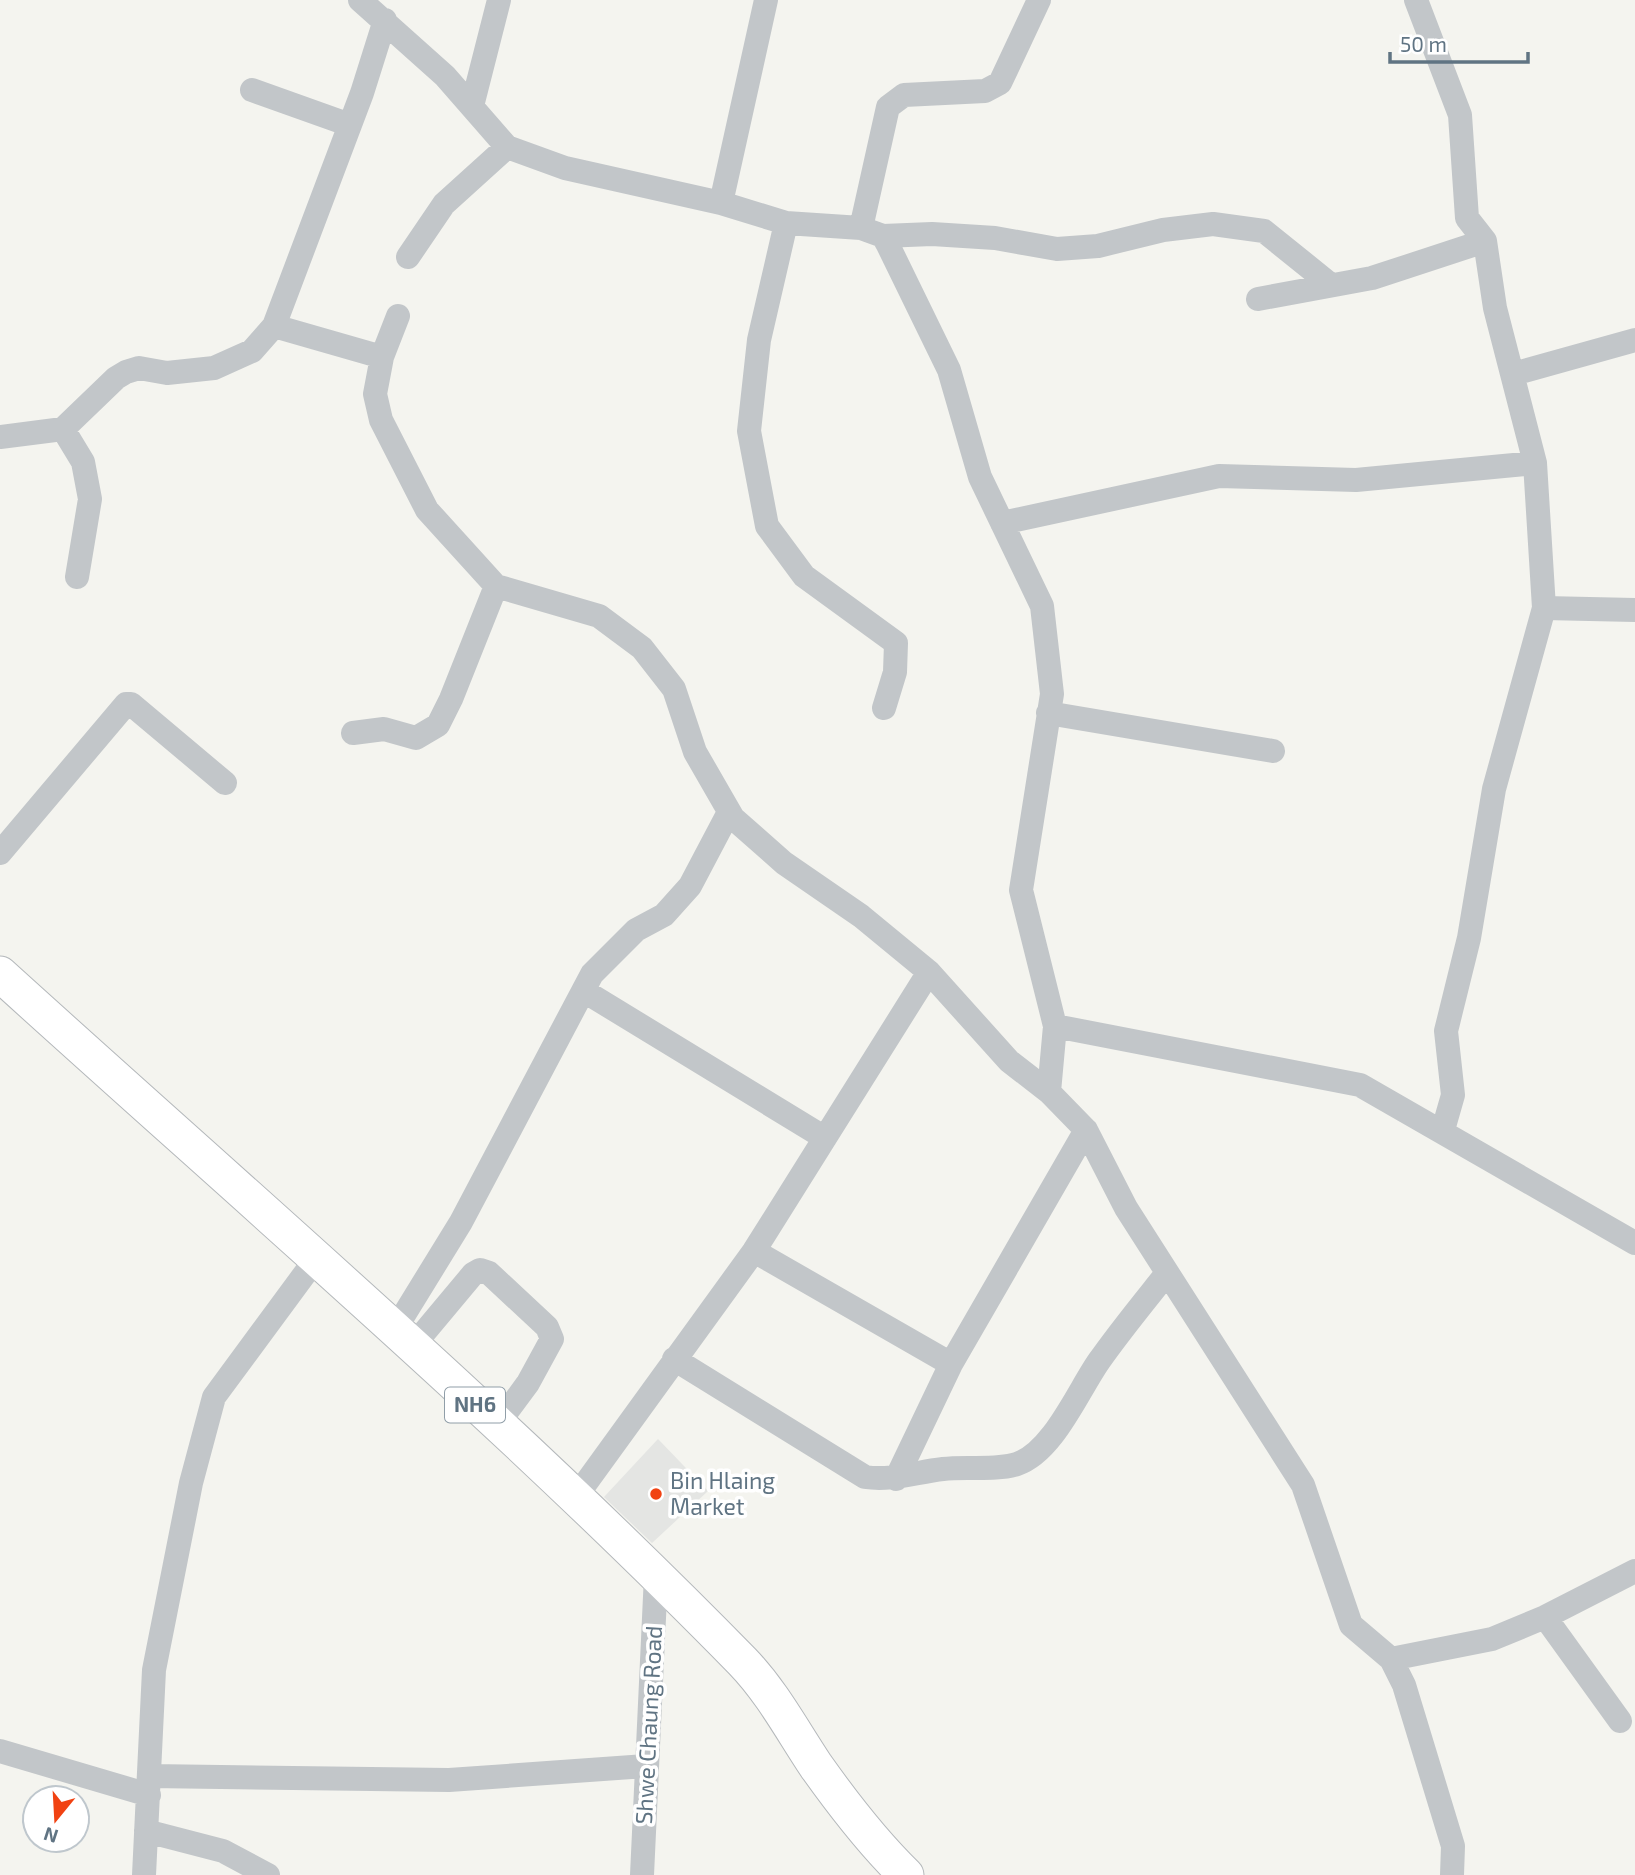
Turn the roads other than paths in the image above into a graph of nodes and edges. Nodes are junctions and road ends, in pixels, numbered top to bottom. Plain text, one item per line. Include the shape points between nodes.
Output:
1 (360, 0) edge
2 (499, 0) edge
3 (766, 0) edge
4 (1039, 0) edge
5 (1416, 0) edge
6 (385, 20) junction
7 (251, 90) dead end
8 (472, 106) junction
9 (350, 125) junction
10 (507, 147) junction
11 (721, 203) junction
12 (786, 222) junction
13 (872, 232) junction
14 (1485, 241) junction
15 (408, 257) dead end
16 (1331, 285) junction
17 (1258, 299) dead end
18 (398, 316) dead end
19 (274, 326) junction
20 (1635, 340) edge
21 (382, 356) junction
22 (1513, 374) junction
23 (62, 429) junction
24 (0, 438) edge
25 (1535, 463) junction
26 (1002, 523) junction
27 (77, 577) dead end
28 (496, 586) junction
29 (1544, 608) junction
30 (1635, 611) edge
31 (884, 708) dead end
32 (1048, 713) junction
33 (354, 733) dead end
34 (1273, 751) dead end
35 (225, 783) dead end
36 (729, 812) junction
37 (0, 853) edge
38 (929, 972) junction
39 (0, 974) edge
40 (583, 991) junction
41 (1055, 1026) junction
42 (1049, 1092) junction
43 (1086, 1130) junction
44 (1443, 1130) junction
45 (825, 1138) junction
46 (1635, 1243) edge
47 (754, 1251) junction
48 (315, 1260) junction
49 (1167, 1273) junction
50 (403, 1339) junction
51 (674, 1359) junction
52 (951, 1364) junction
53 (497, 1425) junction
54 (896, 1479) junction
55 (575, 1498) junction
56 (1635, 1571) edge
57 (656, 1574) junction
58 (1545, 1617) junction
59 (1391, 1659) junction
60 (1620, 1721) dead end
61 (0, 1751) edge
62 (646, 1766) junction
63 (149, 1786) junction
64 (146, 1831) junction
65 (144, 1875) edge
66 (268, 1875) edge
67 (642, 1875) edge
68 (906, 1875) edge
69 (1452, 1875) edge

1 - 6 street
2 - 8 street
3 - 11 street
4 - 13 street via 1000,83 985,91 904,95 888,107
5 - 14 street via 1460,116 1467,218
6 - 8 street
6 - 9 street
7 - 9 street
8 - 10 street
9 - 19 street
10 - 11 street via 565,168
10 - 15 street via 444,204
11 - 12 street
12 - 13 street
12 - 31 street via 759,340 749,431 767,526 804,576 896,643 895,672
13 - 16 street via 982,237 1056,248 1098,246 1163,230 1213,225 1264,232
13 - 26 street via 949,370 980,477
14 - 16 street via 1371,278
14 - 22 street via 1495,308
16 - 17 street
18 - 21 street
19 - 21 street
19 - 23 street via 252,351 214,368 126,372
20 - 22 street
21 - 28 street via 375,394 381,419 428,510
22 - 25 street
23 - 24 street
23 - 27 street via 83,461 90,499
25 - 26 street via 1356,480 1219,476
25 - 29 street
26 - 32 street via 1042,606 1052,694
28 - 33 street via 438,725 416,738 384,729
28 - 36 street via 599,616 642,648 674,688 695,752
29 - 30 street
29 - 44 street via 1494,789 1469,938 1446,1031 1453,1094
32 - 34 street
32 - 41 street via 1021,890
35 - 37 street via 126,704
36 - 38 street via 784,863 861,916
36 - 40 street via 690,886 664,915 636,929 610,953
38 - 42 street via 1009,1061
38 - 45 street
39 - 48 highway, NH6
40 - 45 street
40 - 50 street
41 - 42 street
41 - 44 street via 1360,1085
42 - 43 street
43 - 49 street via 1126,1208
43 - 52 street
44 - 46 street
45 - 47 street
47 - 51 street
47 - 52 street
48 - 50 highway, NH6
48 - 63 street via 215,1397 191,1483 154,1670
49 - 54 street via 1100,1361 1048,1441 1034,1454 1016,1464 905,1473
49 - 59 street via 1303,1485 1351,1625
50 - 53 highway, NH6
50 - 53 street via 473,1274 480,1270 489,1273 547,1327 552,1339
51 - 54 street via 865,1477
51 - 55 street
52 - 54 street
53 - 55 highway, NH6
55 - 57 highway, NH6
56 - 58 street
57 - 62 street, Shwe Chaung Road
57 - 68 highway, NH6 via 746,1665 786,1715 817,1766
58 - 59 street via 1492,1639
58 - 60 street
59 - 69 street via 1404,1685 1454,1846
61 - 63 street
62 - 63 street via 449,1780
62 - 67 street, Shwe Chaung Road
63 - 64 street
64 - 65 street
64 - 66 street via 223,1851

